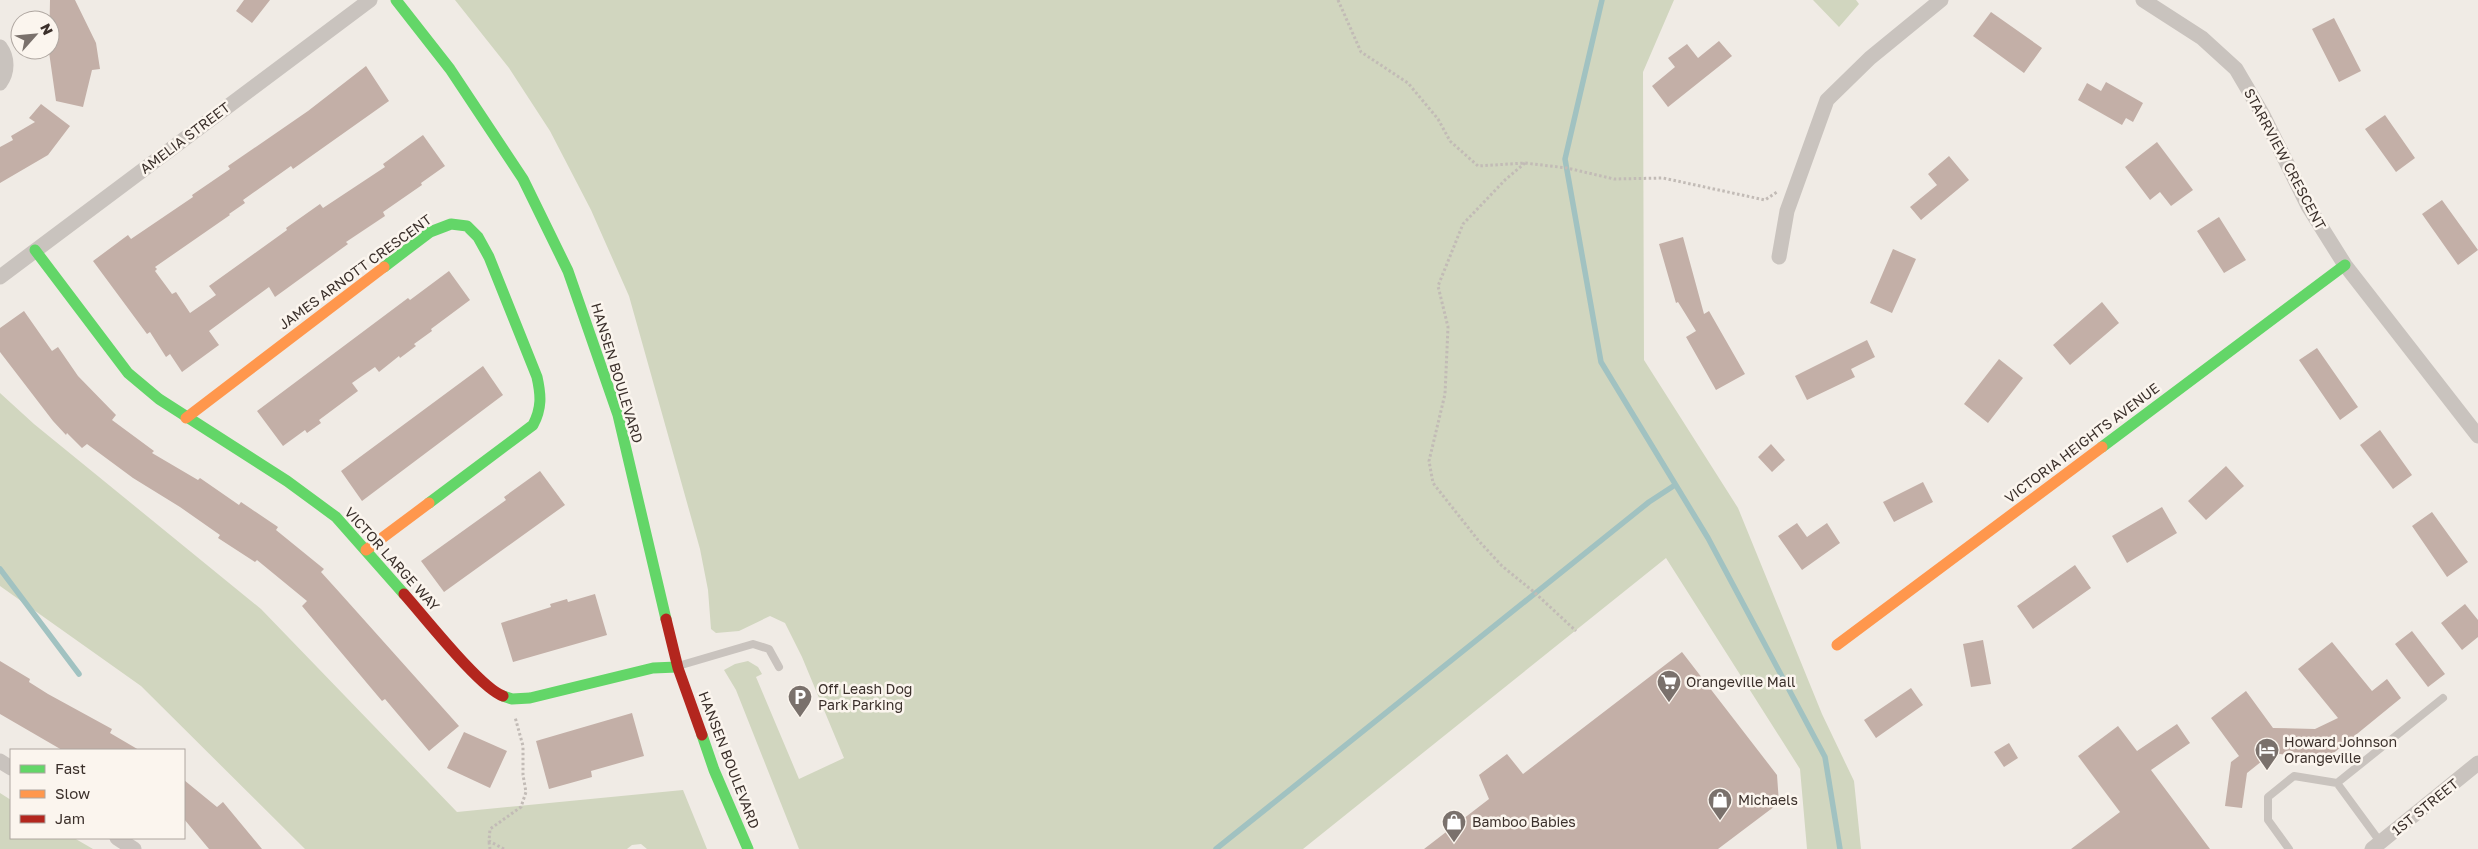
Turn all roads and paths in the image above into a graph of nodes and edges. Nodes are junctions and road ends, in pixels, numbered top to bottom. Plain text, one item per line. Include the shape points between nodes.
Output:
1 (370, 0) edge
2 (396, 0) edge
3 (1338, 0) edge
4 (1941, 0) edge
5 (2143, 0) edge
6 (0, 47) edge
7 (0, 83) edge
8 (1525, 164) junction
9 (1765, 200) dead end
10 (35, 250) junction
11 (1779, 257) dead end
12 (2346, 265) junction
13 (0, 277) edge
14 (186, 418) junction
15 (2478, 436) edge
16 (366, 550) junction
17 (1576, 631) dead end
18 (1837, 645) dead end
19 (678, 667) junction
20 (779, 667) dead end
21 (2443, 698) dead end
22 (512, 699) junction
23 (2478, 763) edge
24 (2337, 783) junction
25 (119, 839) edge
26 (489, 841) junction
27 (2376, 846) edge
28 (134, 849) edge
29 (490, 849) edge
30 (504, 849) edge
31 (748, 849) edge
32 (2289, 849) edge

1 - 10 street, AMELIA STREET
2 - 19 street, HANSEN BOULEVARD via 450,69 523,179 568,270 618,415
3 - 8 path via 1361,52 1408,82 1438,119 1450,141 1478,166
4 - 11 street via 1870,58 1827,100 1787,211
5 - 12 street, STARRVIEW CRESCENT via 2202,38 2236,69 2308,206
6 - 7 street via 6,70
8 - 9 path via 1566,168 1614,179 1662,178
8 - 17 path via 1463,224 1438,286 1448,327 1445,394 1429,461 1433,483 1478,540 1502,566
10 - 13 street, AMELIA STREET
10 - 14 street, VICTOR LARGE WAY via 128,373
12 - 15 street, STARRVIEW CRESCENT
12 - 18 street, VICTORIA HEIGHTS AVENUE
14 - 16 street, VICTOR LARGE WAY via 287,481 336,517
14 - 16 street, JAMES ARNOTT CRESCENT via 430,232 446,224 471,226 489,257 537,377 541,411 533,425
16 - 22 street, VICTOR LARGE WAY via 470,669 495,693
19 - 20 lane via 753,644 769,649
19 - 22 street via 653,668 530,698
19 - 31 street, HANSEN BOULEVARD via 714,770
21 - 24 lane
22 - 26 path via 523,746 526,792 521,807 490,830
23 - 27 street, 1ST STREET
24 - 27 lane
24 - 32 lane via 2294,776 2268,798 2268,820
25 - 28 street
26 - 29 path
26 - 30 path

